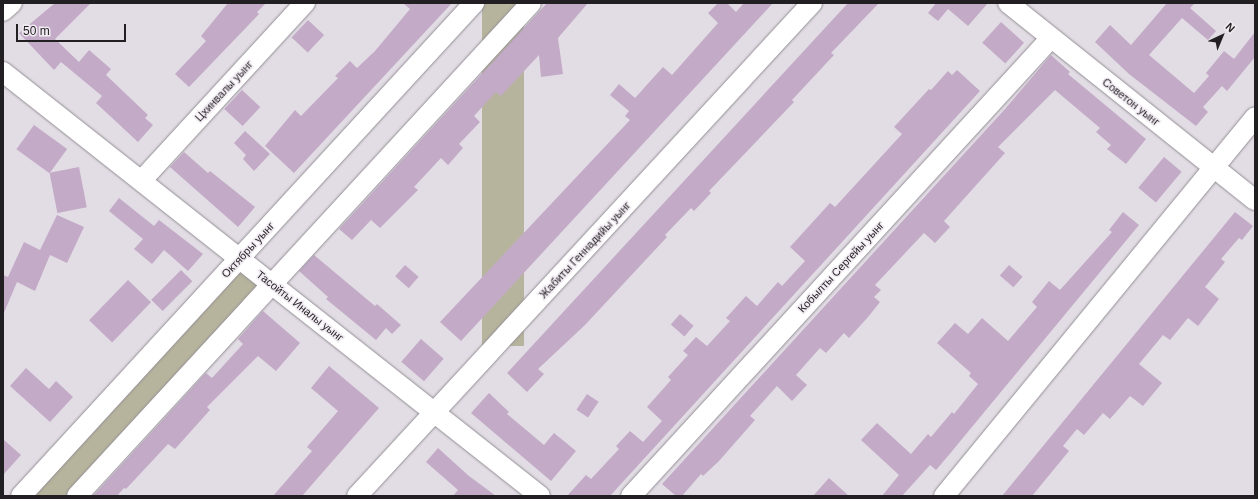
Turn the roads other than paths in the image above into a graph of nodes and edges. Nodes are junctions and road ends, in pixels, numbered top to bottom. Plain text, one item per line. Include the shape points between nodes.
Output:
1 (12, 3) edge
2 (305, 3) edge
3 (474, 3) edge
4 (531, 3) edge
5 (812, 3) edge
6 (1008, 3) edge
7 (3, 11) edge
8 (1051, 38) junction
9 (3, 72) edge
10 (1255, 117) edge
11 (1214, 166) junction
12 (142, 180) junction
13 (1255, 200) edge
14 (240, 258) junction
15 (273, 284) junction
16 (435, 412) junction
17 (21, 496) edge
18 (77, 496) edge
19 (357, 496) edge
20 (540, 496) edge
21 (631, 496) edge
22 (944, 496) edge

1 - 7 street
2 - 12 street, Цхинвалы уынг
3 - 14 street, Октябры уынг
4 - 15 street
5 - 16 street, Жабиты Геннадийы уынг
6 - 8 street, Советон уынг
8 - 11 street, Советон уынг
8 - 21 street, Кобылты Сергейы уынг
9 - 12 street, Тасойты Иналы уынг
10 - 11 street
11 - 13 street, Советон уынг
11 - 22 street
12 - 14 street, Тасойты Иналы уынг
14 - 15 street, Тасойты Иналы уынг
14 - 17 street, Октябры уынг
15 - 16 street, Тасойты Иналы уынг
15 - 18 street
16 - 19 street, Жабиты Геннадийы уынг
16 - 20 street, Тасойты Иналы уынг

